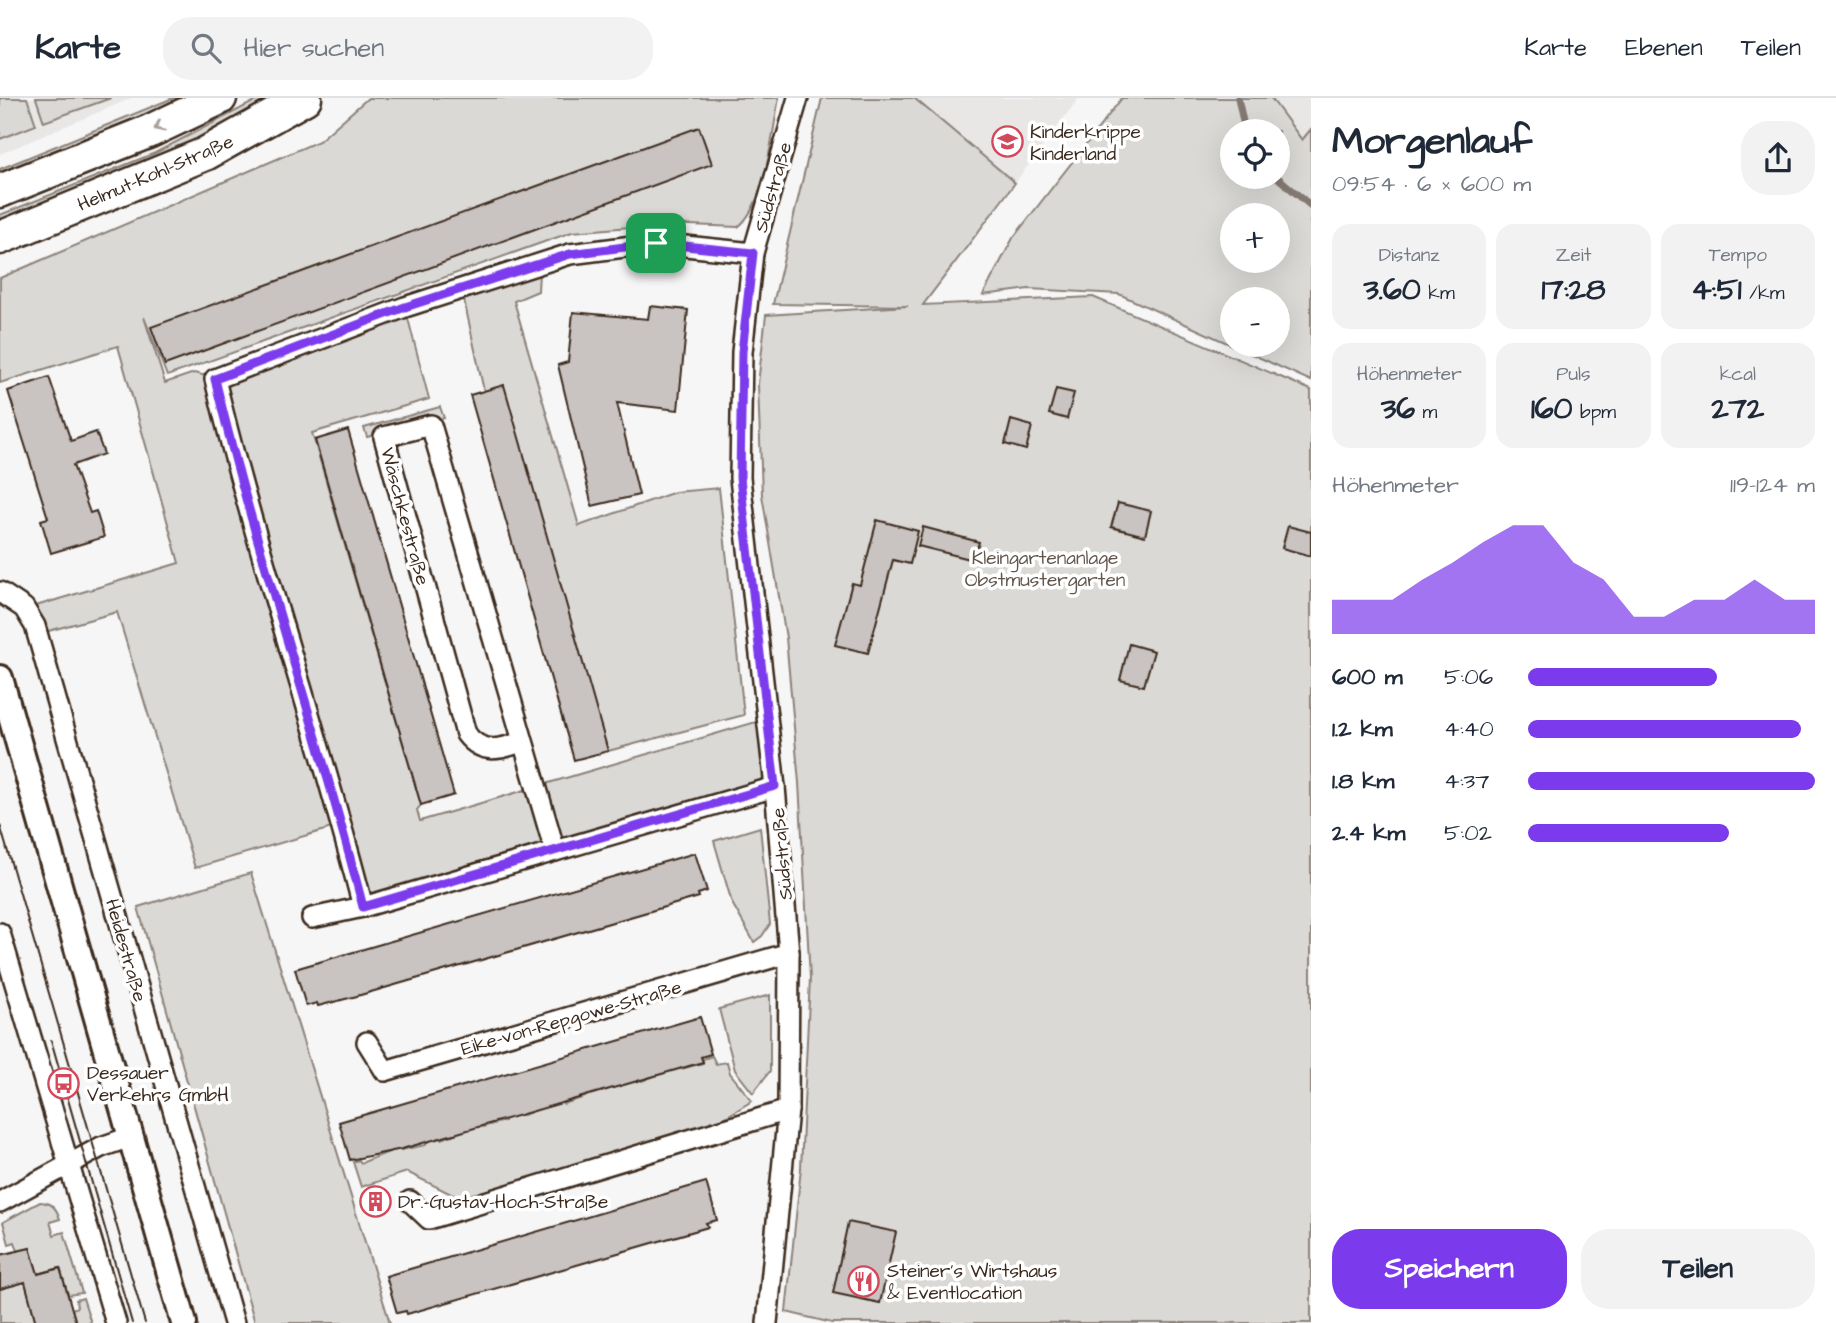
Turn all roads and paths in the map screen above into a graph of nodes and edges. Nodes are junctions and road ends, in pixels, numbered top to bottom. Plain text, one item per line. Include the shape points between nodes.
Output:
1 (220, 98) edge
2 (305, 98) edge
3 (798, 98) edge
4 (0, 191) edge
5 (0, 238) edge
6 (753, 253) junction
7 (0, 592) edge
8 (0, 678) edge
9 (523, 741) junction
10 (775, 786) junction
11 (555, 851) junction
12 (363, 907) junction
13 (312, 918) dead end
14 (0, 933) edge
15 (789, 953) junction
16 (366, 1042) dead end
17 (788, 1110) junction
18 (130, 1137) junction
19 (70, 1165) junction
20 (410, 1201) dead end
21 (0, 1202) edge
22 (116, 1323) edge
23 (184, 1323) edge
24 (234, 1323) edge
25 (767, 1323) edge

1 -> 4 main road, Helmut-Kohl-Straße
2 - 5 main road, Helmut-Kohl-Straße via 205,154
3 - 6 street, Südstraße
6 - 10 street, Südstraße via 742,352 740,478
6 - 12 street via 656,243 570,254 405,307 215,379 234,461
7 - 24 street, Heidestraße via 24,608 35,626
8 - 18 street
9 - 9 street, Wäschkestraße via 431,425 384,437 466,734 474,745 492,751
9 - 11 street, Wäschkestraße
10 - 11 street
10 - 15 street, Südstraße
11 - 12 street
12 - 13 street
14 - 19 street
15 - 16 street, Eike-von-Repgowe-Straße via 385,1071
15 - 17 street, Südstraße
17 - 20 street via 429,1219
17 - 25 street, Südstraße
18 - 19 street
18 - 23 street
19 - 21 street
19 - 22 street

